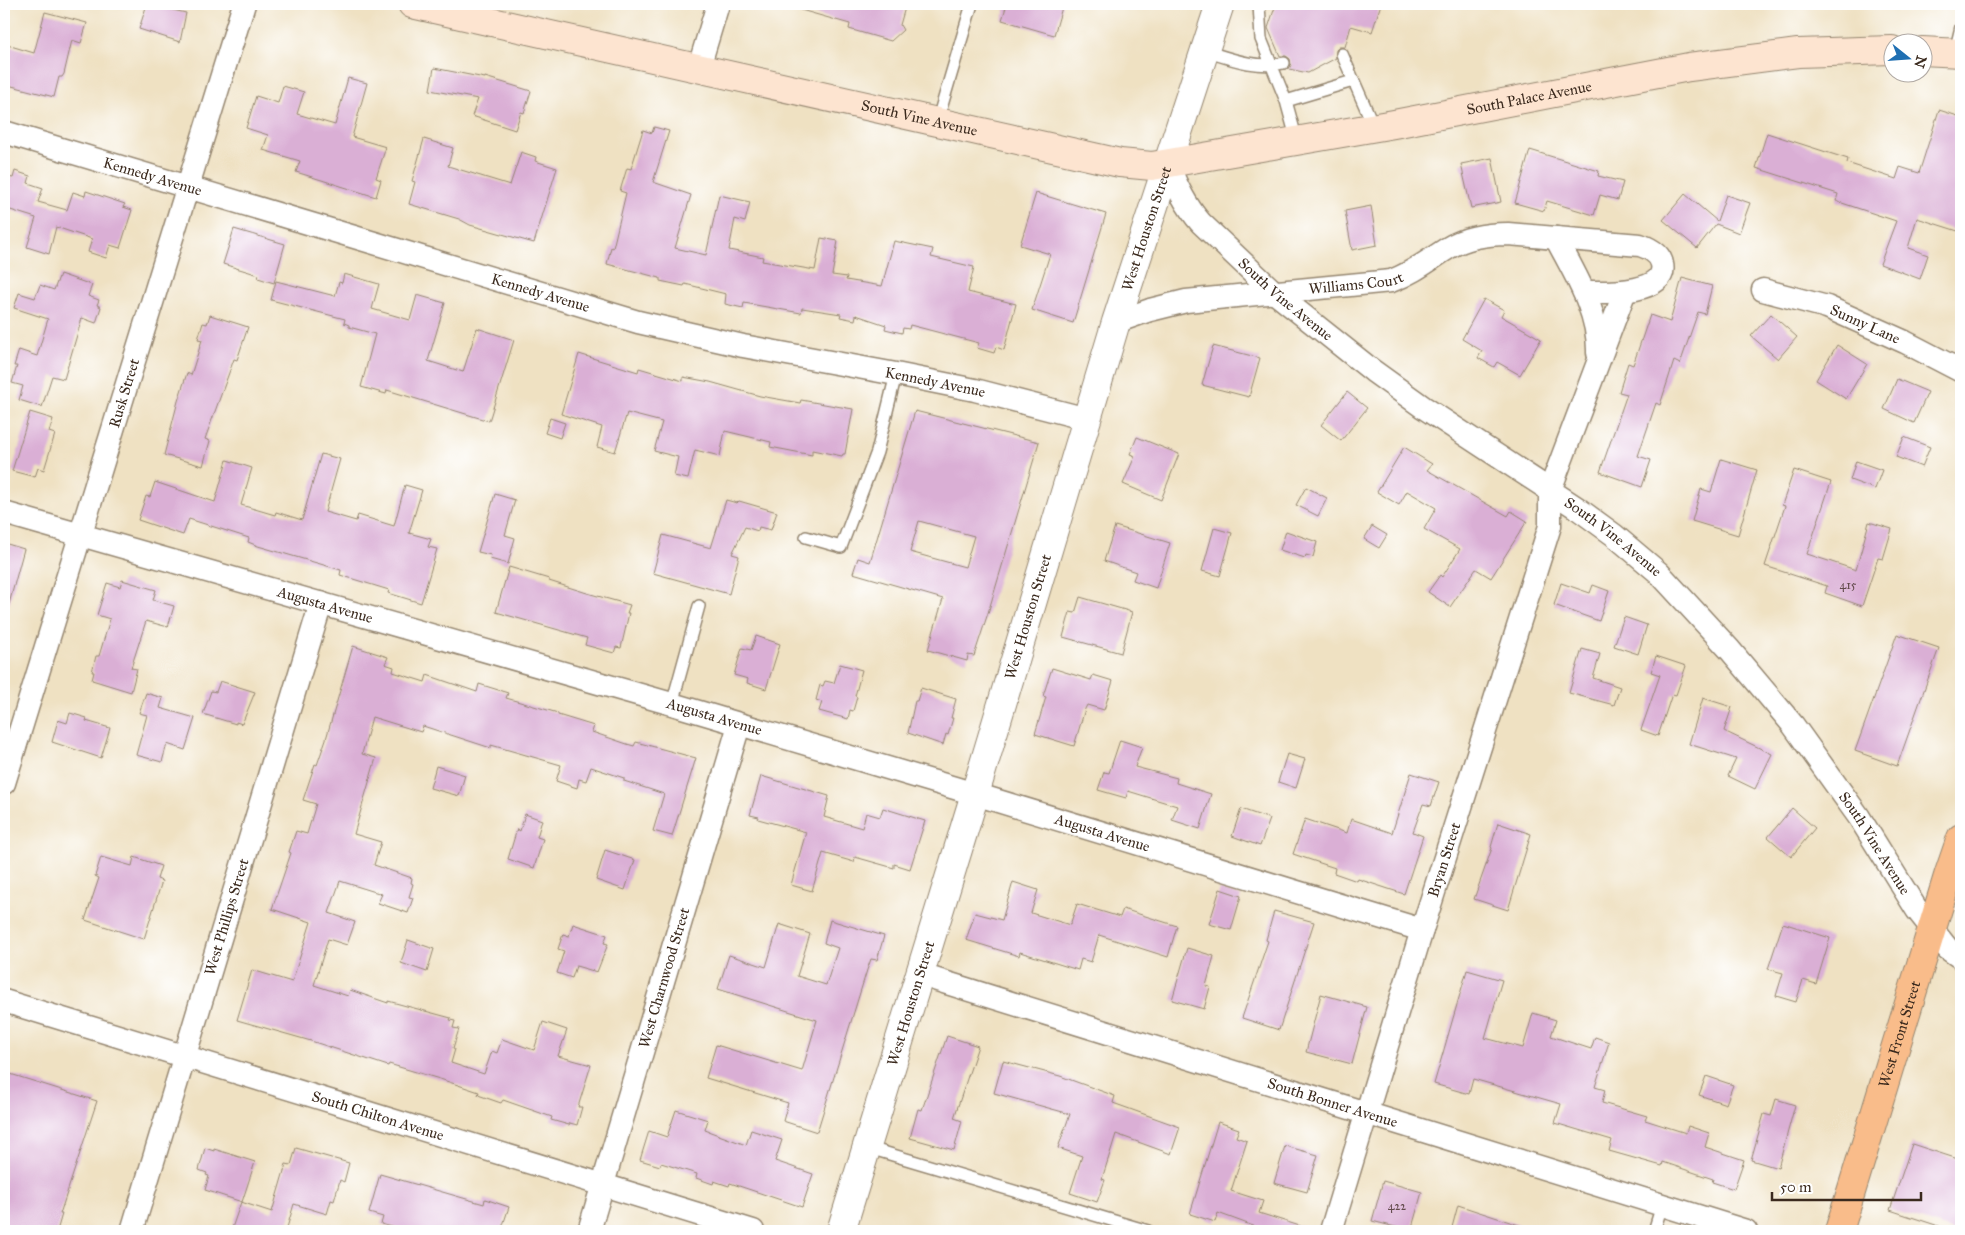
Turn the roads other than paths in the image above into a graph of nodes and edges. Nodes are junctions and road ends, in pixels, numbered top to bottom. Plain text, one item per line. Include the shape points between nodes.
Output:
1 (244, 4) edge
2 (412, 4) edge
3 (718, 4) edge
4 (972, 4) edge
5 (1220, 4) edge
6 (1259, 4) edge
7 (1961, 26) edge
8 (1882, 50) edge
9 (1205, 51) junction
10 (1932, 52) edge
11 (1958, 53) edge
12 (1342, 54) dead end
13 (1284, 63) dead end
14 (1271, 66) junction
15 (699, 67) junction
16 (1352, 80) junction
17 (1286, 101) junction
18 (937, 122) junction
19 (1374, 127) junction
20 (4, 132) edge
21 (1298, 141) junction
22 (1168, 165) junction
23 (187, 187) junction
24 (1556, 238) junction
25 (1625, 290) junction
26 (1763, 290) dead end
27 (1584, 292) junction
28 (1275, 293) junction
29 (1116, 322) junction
30 (1598, 364) junction
31 (1961, 372) edge
32 (896, 374) junction
33 (1087, 419) junction
34 (1550, 490) junction
35 (4, 512) edge
36 (80, 535) junction
37 (806, 537) dead end
38 (321, 603) junction
39 (699, 606) dead end
40 (672, 704) junction
41 (739, 725) junction
42 (12, 729) edge
43 (4, 782) edge
44 (975, 794) junction
45 (1961, 838) edge
46 (1422, 930) junction
47 (1932, 932) junction
48 (1961, 958) edge
49 (918, 974) junction
50 (4, 1001) edge
51 (184, 1057) junction
52 (1368, 1113) junction
53 (866, 1147) junction
54 (602, 1186) junction
55 (1662, 1205) junction
56 (132, 1231) edge
57 (589, 1231) edge
58 (753, 1231) edge
59 (841, 1231) edge
60 (1148, 1231) edge
61 (1331, 1231) edge
62 (1654, 1231) edge
63 (1746, 1231) edge
64 (1839, 1231) edge

1 - 23 street, Rusk Street
2 - 15 main road, South Vine Avenue
3 - 15 street
4 - 18 lane
5 - 9 street, West Houston Street
6 - 14 lane
7 - 11 lane
8 - 19 main road, South Palace Avenue via 1798,53 1689,67
9 - 14 lane via 1240,62
9 - 22 street, West Houston Street
10 - 11 main road
12 - 16 lane
13 - 14 lane
14 - 17 lane
15 - 18 main road, South Vine Avenue
16 - 17 lane
16 - 19 lane
17 - 21 lane
18 - 22 main road, South Vine Avenue via 1120,163
19 - 21 main road, South Palace Avenue
20 - 23 street, Kennedy Avenue
21 - 22 main road, South Palace Avenue
22 - 28 street, South Vine Avenue via 1190,210
22 - 29 street, West Houston Street
23 - 32 street, Kennedy Avenue via 638,322 743,346
23 - 36 street, Rusk Street
24 - 25 street, Williams Court via 1640,246 1654,251 1662,264 1662,273 1655,283
24 - 27 street
24 - 28 street, Williams Court via 1490,234 1463,240 1406,276 1391,281
25 - 27 street, Williams Court
25 - 30 street
26 - 31 street, Sunny Lane via 1827,307
27 - 30 street via 1597,327
28 - 29 street, Williams Court via 1186,301
28 - 34 street, South Vine Avenue via 1404,394
29 - 33 street, West Houston Street
30 - 34 street
32 - 33 street, Kennedy Avenue via 975,390
32 - 37 lane via 877,452 840,548
33 - 44 street, West Houston Street
34 - 46 street, Bryan Street via 1550,526
34 - 47 street, South Vine Avenue via 1638,554 1730,650 1794,726 1840,788
35 - 36 street, Augusta Avenue
36 - 38 street, Augusta Avenue
36 - 42 street, Rusk Street
38 - 40 street, Augusta Avenue
38 - 51 street, West Phillips Street
39 - 40 lane
40 - 41 street, Augusta Avenue
41 - 44 street, Augusta Avenue
41 - 54 street, West Charnwood Street
42 - 43 street, Rusk Street
44 - 46 street, Augusta Avenue
44 - 49 street, West Houston Street
45 - 47 main road, West Front Street
46 - 52 street, Bryan Street
47 - 48 street, South Vine Avenue
47 - 64 main road, West Front Street
49 - 52 street, South Bonner Avenue
49 - 53 street, West Houston Street
50 - 51 street, South Chilton Avenue
51 - 54 street, South Chilton Avenue
51 - 56 street, West Phillips Street
52 - 55 street, South Bonner Avenue
52 - 61 street, Bryan Street
53 - 59 street, West Houston Street
53 - 60 lane
54 - 57 street, West Charnwood Street
54 - 58 street, South Chilton Avenue
55 - 62 lane
55 - 63 street, South Bonner Avenue

